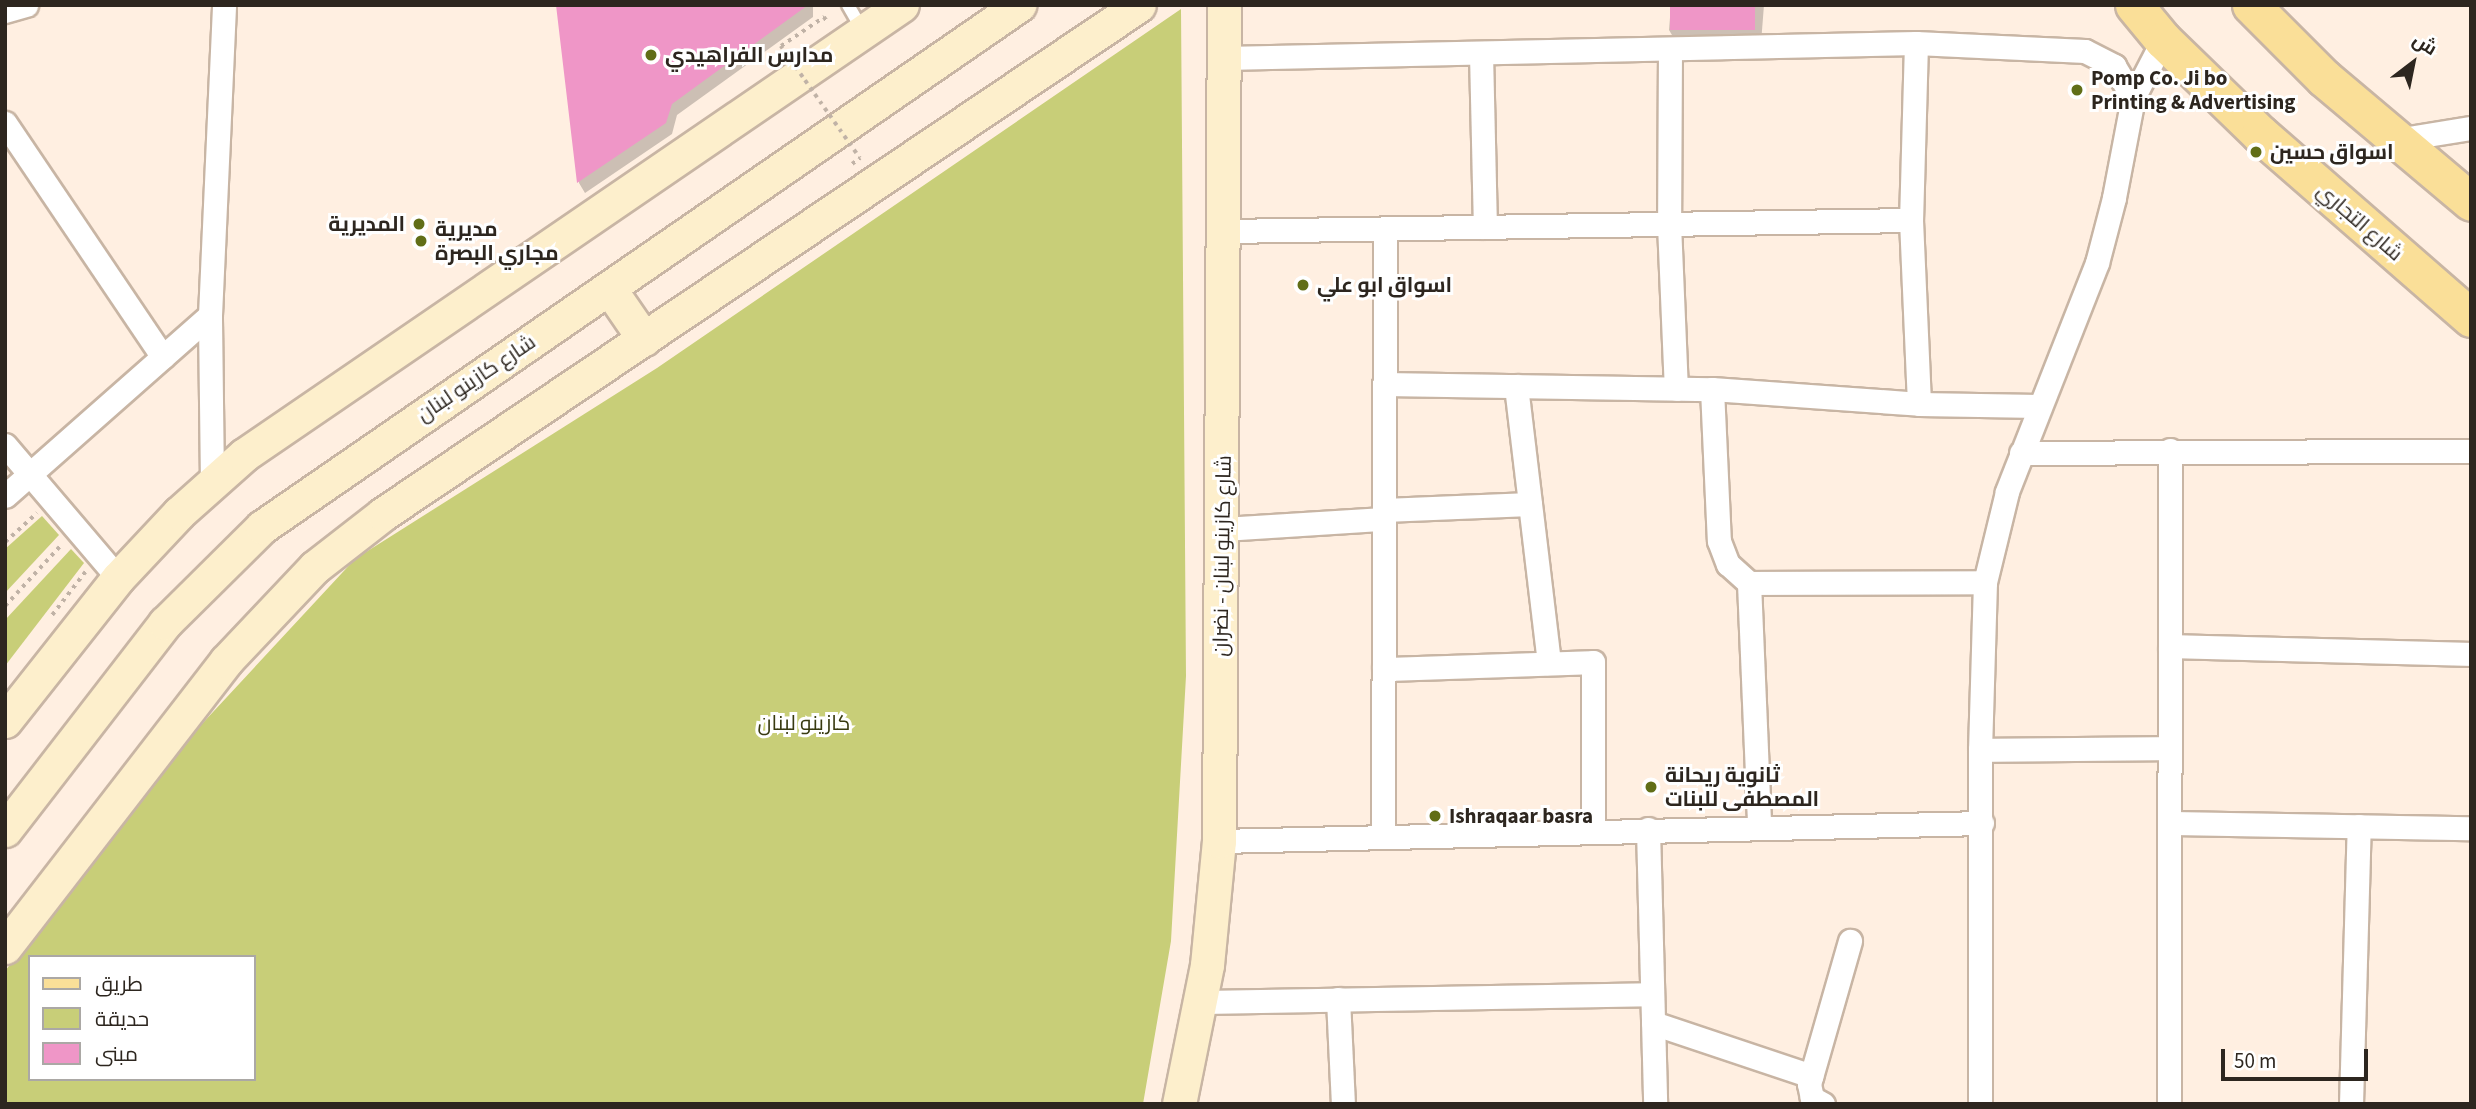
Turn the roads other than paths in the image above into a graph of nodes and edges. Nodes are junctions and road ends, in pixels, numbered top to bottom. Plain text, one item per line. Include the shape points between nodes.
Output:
1 (26, 5) edge
2 (224, 5) edge
3 (848, 5) edge
4 (902, 5) edge
5 (1019, 5) edge
6 (1139, 5) edge
7 (1224, 5) edge
8 (2134, 5) edge
9 (2251, 5) edge
10 (5, 11) edge
11 (865, 34) junction
12 (2162, 40) junction
13 (1916, 43) junction
14 (1670, 49) junction
15 (1481, 53) junction
16 (1224, 58) junction
17 (2133, 98) junction
18 (5, 123) edge
19 (2471, 128) edge
20 (2396, 140) junction
21 (2471, 202) edge
22 (1911, 220) junction
23 (1669, 224) junction
24 (1485, 227) junction
25 (1385, 229) junction
26 (1226, 231) junction
27 (608, 288) junction
28 (210, 315) junction
29 (2471, 318) edge
30 (644, 339) junction
31 (163, 357) junction
32 (1384, 384) junction
33 (1516, 386) junction
34 (1676, 389) junction
35 (1712, 389) junction
36 (1919, 404) junction
37 (2039, 406) junction
38 (5, 444) edge
39 (2170, 450) junction
40 (2471, 451) edge
41 (2021, 453) junction
42 (31, 474) junction
43 (212, 483) junction
44 (5, 496) edge
45 (1530, 504) junction
46 (1384, 515) junction
47 (1223, 529) junction
48 (103, 571) junction
49 (1985, 582) junction
50 (1748, 583) junction
51 (2170, 646) junction
52 (2471, 654) edge
53 (1549, 663) junction
54 (1384, 669) junction
55 (5, 721) edge
56 (2170, 748) junction
57 (1980, 750) junction
58 (1982, 822) junction
59 (2170, 823) junction
60 (1759, 826) junction
61 (2359, 826) junction
62 (2471, 828) edge
63 (1648, 829) junction
64 (5, 830) edge
65 (1593, 831) junction
66 (1383, 837) junction
67 (1219, 841) junction
68 (1850, 941) dead end
69 (5, 947) edge
70 (1652, 994) junction
71 (1338, 999) junction
72 (1200, 1002) junction
73 (1653, 1023) junction
74 (1811, 1076) junction
75 (1179, 1104) edge
76 (1343, 1104) edge
77 (1655, 1104) edge
78 (1823, 1104) edge
79 (1980, 1104) edge
80 (2169, 1104) edge
81 (2351, 1104) edge

1 - 10 street
2 - 28 street
3 - 11 lane
4 - 11 street
5 - 27 street, شارع كازينو لبنان
6 - 30 street
7 - 16 street, شارع كازينو لبنان - نضران
8 - 12 main road, شارع التجاري
9 - 20 main road via 2324,78
11 - 43 street via 313,406
12 - 17 street
12 - 29 main road, شارع التجاري via 2260,134
13 - 14 street
13 - 17 street via 2085,51 2114,66
13 - 22 street
14 - 15 street
14 - 23 street
15 - 16 street
15 - 24 street
16 - 26 street, شارع كازينو لبنان - نضران
17 - 37 street via 2097,263
18 - 31 street
19 - 20 street
20 - 21 main road
22 - 23 street
22 - 36 street
23 - 24 street
23 - 34 street
24 - 25 street
25 - 26 street
25 - 32 street
26 - 47 street, شارع كازينو لبنان - نضران
27 - 30 street
27 - 64 street, شارع كازينو لبنان via 298,499 228,557 158,632
28 - 31 street
28 - 43 street
30 - 69 street via 383,514 284,597 226,661
31 - 42 street
32 - 33 street
32 - 46 street
33 - 34 street
33 - 45 street
34 - 35 street
35 - 36 street
35 - 50 street via 1719,541 1728,564
36 - 37 street
37 - 41 street
38 - 42 street
39 - 40 street
39 - 41 street
39 - 51 street
41 - 49 street via 1993,539
42 - 44 street
42 - 48 street
43 - 48 street
45 - 46 street
45 - 53 street
46 - 47 street
46 - 54 street
47 - 67 street, شارع كازينو لبنان - نضران
48 - 55 street
49 - 50 street
49 - 57 street
50 - 60 street
51 - 52 street
51 - 56 street
53 - 54 street
53 - 65 street via 1593,662
54 - 66 street
56 - 57 street
56 - 59 street
57 - 58 street
58 - 60 street
58 - 79 street
59 - 61 street
59 - 80 street
60 - 63 street
61 - 62 street
61 - 81 street
63 - 65 street
63 - 70 street
65 - 66 street
66 - 67 street
67 - 72 street, شارع كازينو لبنان - نضران
68 - 74 street
70 - 71 street
70 - 73 street
71 - 72 street
71 - 76 street
72 - 75 street, شارع كازينو لبنان - نضران
73 - 74 street
73 - 77 street
74 - 78 street via 1809,1091

